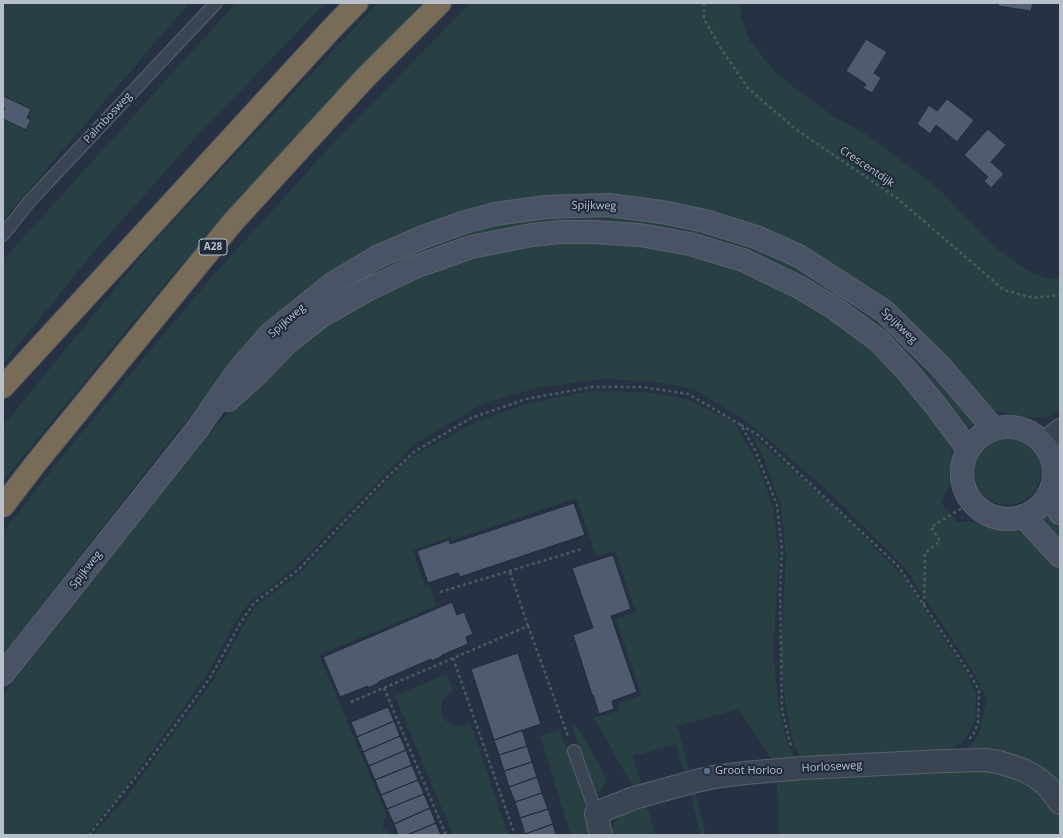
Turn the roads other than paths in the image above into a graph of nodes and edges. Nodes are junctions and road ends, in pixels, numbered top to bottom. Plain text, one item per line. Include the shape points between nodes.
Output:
1 (216, 3) edge
2 (357, 3) edge
3 (440, 3) edge
4 (3, 235) edge
5 (3, 387) edge
6 (198, 428) junction
7 (994, 429) junction
8 (1060, 430) edge
9 (1044, 443) junction
10 (968, 449) junction
11 (1054, 504) edge
12 (3, 506) edge
13 (1023, 516) junction
14 (1060, 556) edge
15 (3, 674) edge
16 (574, 751) road end
17 (1060, 803) edge
18 (596, 813) junction
19 (601, 835) edge

1 - 4 lane, Palmbosweg via 29,202
2 - 5 highway
3 - 12 highway, A28 via 366,78 233,222
6 - 7 main road, Spijkweg via 237,372 270,334 332,284 377,257 423,237 495,214 546,207 608,205 705,220 756,237 799,256 884,310 940,366
6 - 10 main road, Spijkweg via 287,343 321,316 367,290 415,267 471,247 532,235 594,232 640,235 690,244 743,260 799,287 834,308 879,341 932,400
6 - 15 main road, Spijkweg
7 - 9 main road via 1012,426 1030,432
7 - 10 main road via 979,436
8 - 9 street
9 - 11 main road via 1053,466
10 - 13 main road via 961,476 972,502 982,511 995,517 1009,519
11 - 13 main road via 1038,508
13 - 14 main road
16 - 18 lane
17 - 18 street, Horloseweg via 1047,786 1023,770 985,760 745,773 696,781 634,798
18 - 19 street

